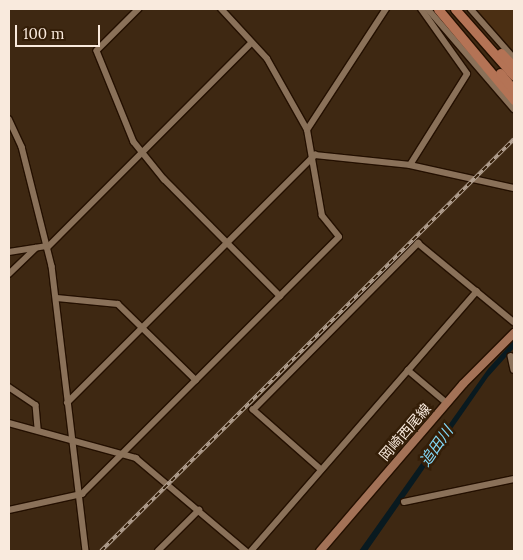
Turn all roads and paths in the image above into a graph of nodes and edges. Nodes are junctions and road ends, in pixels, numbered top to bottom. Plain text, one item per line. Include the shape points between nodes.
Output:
1 (139, 9) edge
2 (221, 9) edge
3 (386, 9) edge
4 (421, 9) edge
5 (428, 9) edge
6 (438, 9) edge
7 (444, 9) edge
8 (456, 9) edge
9 (471, 9) edge
10 (251, 43) junction
11 (514, 58) edge
12 (514, 66) edge
13 (514, 76) edge
14 (514, 90) edge
15 (514, 100) edge
16 (514, 109) edge
17 (9, 119) edge
18 (308, 130) junction
19 (141, 153) junction
20 (314, 156) junction
21 (410, 165) junction
22 (514, 188) edge
23 (226, 243) junction
24 (47, 247) junction
25 (36, 248) junction
26 (9, 252) edge
27 (9, 274) edge
28 (477, 290) junction
29 (280, 296) junction
30 (57, 298) junction
31 (514, 322) edge
32 (143, 328) junction
33 (514, 333) edge
34 (511, 356) dead end
35 (514, 368) edge
36 (408, 370) junction
37 (196, 380) junction
38 (9, 387) edge
39 (68, 403) junction
40 (447, 403) junction
41 (9, 423) edge
42 (38, 430) junction
43 (71, 438) junction
44 (123, 453) junction
45 (321, 470) junction
46 (514, 479) edge
47 (79, 496) junction
48 (404, 502) dead end
49 (9, 510) edge
50 (199, 510) junction
51 (86, 551) edge
52 (158, 551) edge
53 (246, 551) edge
54 (251, 551) edge
55 (320, 551) edge

1 - 19 street via 97,51
2 - 10 street
3 - 18 street
4 - 21 street via 466,74
5 - 16 street
6 - 15 highway
7 - 14 highway
8 - 12 highway
8 - 13 highway
9 - 11 street
10 - 18 street via 267,59
10 - 19 street
17 - 24 street via 22,147
18 - 20 street
19 - 23 street
19 - 24 street
20 - 21 street
20 - 23 street
20 - 29 street via 322,216 339,237
21 - 22 street
23 - 29 street
23 - 32 street
24 - 25 street
24 - 30 street
25 - 26 street
25 - 27 street
28 - 31 street
28 - 36 street
28 - 45 street via 418,243 253,410
29 - 37 street
30 - 32 street via 114,302
30 - 39 street
32 - 37 street
32 - 39 street
33 - 40 main road, 岡崎西尾線 via 479,365
34 - 35 street
36 - 40 street
36 - 45 street
37 - 44 street
38 - 42 street via 36,405
39 - 43 street
40 - 55 main road, 岡崎西尾線
41 - 42 street
42 - 43 street
43 - 44 street
43 - 47 street
44 - 47 street
44 - 50 street via 150,467
45 - 54 street
46 - 48 street
47 - 49 street
47 - 51 street
50 - 52 street
50 - 53 street

